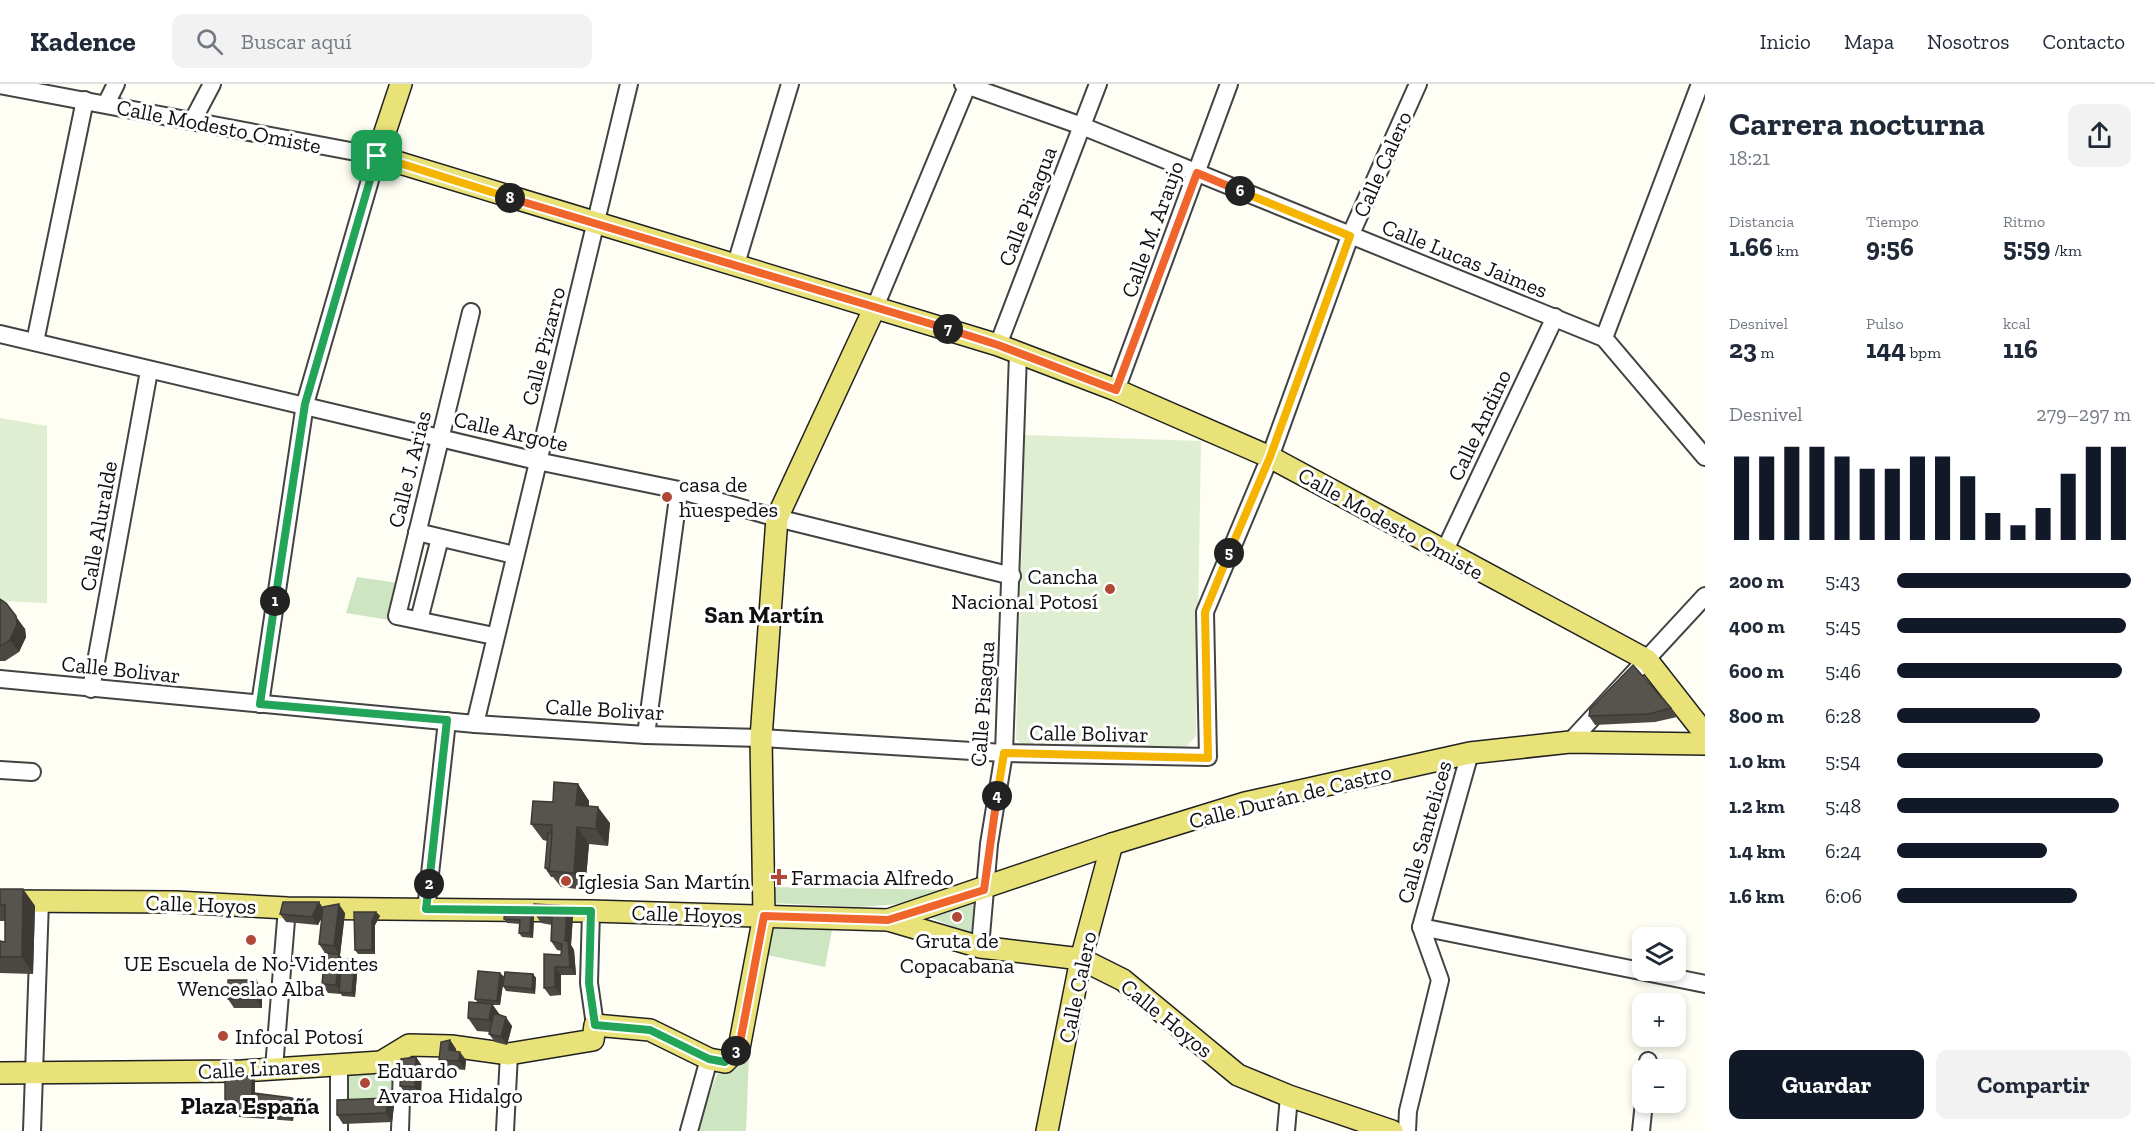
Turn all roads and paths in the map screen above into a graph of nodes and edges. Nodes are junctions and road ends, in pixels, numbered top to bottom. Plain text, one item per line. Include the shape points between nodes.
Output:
1 (116, 84) edge
2 (212, 84) edge
3 (401, 84) edge
4 (629, 84) edge
5 (790, 84) edge
6 (966, 84) edge
7 (1098, 84) edge
8 (1229, 84) edge
9 (1418, 84) edge
10 (0, 85) edge
11 (1698, 87) edge
12 (85, 100) junction
13 (106, 104) junction
14 (193, 120) junction
15 (1082, 126) junction
16 (377, 156) junction
17 (1197, 173) junction
18 (596, 225) junction
19 (1350, 236) junction
20 (736, 264) junction
21 (875, 307) junction
22 (471, 312) dead end
23 (1555, 317) junction
24 (0, 334) edge
25 (1604, 338) junction
26 (35, 342) junction
27 (998, 345) junction
28 (1018, 354) junction
29 (149, 371) junction
30 (1116, 390) junction
31 (305, 404) junction
32 (439, 438) junction
33 (1270, 457) junction
34 (1705, 458) edge
35 (537, 461) junction
36 (679, 490) junction
37 (777, 518) junction
38 (417, 532) junction
39 (440, 538) junction
40 (1444, 552) junction
41 (514, 555) junction
42 (1012, 576) junction
43 (1705, 596) edge
44 (419, 620) junction
45 (494, 636) junction
46 (1647, 660) junction
47 (0, 679) edge
48 (91, 689) junction
49 (260, 704) junction
50 (447, 720) junction
51 (475, 724) junction
52 (1705, 734) edge
53 (646, 735) junction
54 (761, 738) junction
55 (1570, 742) junction
56 (1705, 744) edge
57 (1004, 753) junction
58 (1470, 753) junction
59 (1208, 758) joint
60 (0, 770) edge
61 (32, 772) dead end
62 (1112, 844) junction
63 (984, 890) junction
64 (0, 901) edge
65 (40, 901) junction
66 (287, 908) junction
67 (426, 909) junction
68 (591, 911) junction
69 (764, 916) junction
70 (888, 920) junction
71 (1421, 927) junction
72 (980, 947) junction
73 (1082, 959) junction
74 (1705, 984) edge
75 (595, 1025) junction
76 (403, 1049) junction
77 (509, 1054) junction
78 (709, 1059) junction
79 (339, 1064) junction
80 (274, 1068) junction
81 (34, 1072) junction
82 (0, 1073) edge
83 (1289, 1096) junction
84 (1643, 1113) edge
85 (32, 1131) edge
86 (339, 1131) edge
87 (400, 1131) edge
88 (505, 1131) edge
89 (689, 1131) edge
90 (1047, 1131) edge
91 (1286, 1131) edge
92 (1392, 1131) edge
93 (1407, 1131) edge
94 (1641, 1131) edge

1 - 13 street
2 - 14 street
3 - 16 main road
4 - 18 street, Calle Pizarro
5 - 20 street
6 - 15 street, Calle Lucas Jaimes
6 - 21 street
7 - 15 street, Calle Pisagua
8 - 17 street, Calle M. Araujo
9 - 19 street, Calle Calero
10 - 12 street, Calle Modesto Omiste
11 - 25 street
12 - 13 street, Calle Modesto Omiste
12 - 26 street
13 - 14 street, Calle Modesto Omiste
14 - 16 street, Calle Modesto Omiste
15 - 17 street, Calle Lucas Jaimes
15 - 27 street, Calle Pisagua
16 - 18 main road, Calle Modesto Omiste
16 - 31 street
17 - 19 street, Calle Lucas Jaimes
17 - 30 street, Calle M. Araujo
18 - 20 main road, Calle Modesto Omiste
18 - 35 street, Calle Pizarro
19 - 23 street, Calle Lucas Jaimes
19 - 33 street, Calle Calero
20 - 21 main road, Calle Modesto Omiste
21 - 27 main road, Calle Modesto Omiste
21 - 37 main road
22 - 32 street, Calle J. Arias
23 - 25 street, Calle Lucas Jaimes
23 - 40 street, Calle Andino
24 - 26 street, Calle Argote
25 - 34 street, Calle Lucas Jaimes
26 - 29 street, Calle Argote
27 - 28 main road, Calle Modesto Omiste
28 - 30 main road, Calle Modesto Omiste
28 - 42 street, Calle Pisagua
29 - 31 street, Calle Argote
29 - 48 street, Calle Aluralde
30 - 33 main road, Calle Modesto Omiste
31 - 32 street, Calle Argote
31 - 49 street
32 - 35 street, Calle Argote
32 - 38 street, Calle J. Arias
33 - 40 main road, Calle Modesto Omiste
33 - 59 street, Calle Calero via 1205,612
35 - 36 street, Calle Argote
35 - 41 street, Calle Pizarro
36 - 37 street, Calle Argote
36 - 53 street
37 - 42 street, Calle Argote
37 - 54 main road
38 - 39 street
38 - 44 street, Calle J. Arias via 397,616
39 - 41 street
39 - 44 street, Calle J. Arias
40 - 46 main road, Calle Modesto Omiste
41 - 45 street, Calle Pizarro
42 - 57 street, Calle Pisagua
43 - 46 street
44 - 45 street, Calle J. Arias
45 - 51 street, Calle Pizarro
46 - 52 main road, Calle Modesto Omiste
46 - 55 street
47 - 48 street, Calle Bolivar
48 - 49 street, Calle Bolivar
49 - 50 street, Calle Bolivar
50 - 51 street, Calle Bolivar
50 - 67 street
51 - 53 street, Calle Bolivar
53 - 54 street, Calle Bolivar
54 - 57 street, Calle Bolivar
54 - 69 main road
55 - 56 main road, Calle Durán de Castro
55 - 58 main road, Calle Durán de Castro
57 - 59 street, Calle Bolivar
57 - 63 street, Calle Pisagua
58 - 62 main road, Calle Durán de Castro via 1245,803
58 - 71 street, Calle Santelices
60 - 61 street
62 - 63 main road, Calle Durán de Castro
62 - 73 main road, Calle Calero
63 - 70 main road, Calle Durán de Castro
63 - 72 street, Calle Pisagua
64 - 65 main road, Calle Hoyos
65 - 66 main road, Calle Hoyos
65 - 81 street
66 - 67 main road, Calle Hoyos
66 - 80 street
67 - 68 main road, Calle Hoyos
68 - 69 main road, Calle Hoyos
68 - 75 street via 589,983
69 - 70 main road, Calle Hoyos
69 - 78 main road via 739,1048 725,1062
70 - 72 main road, Calle Hoyos
71 - 74 street
71 - 93 street, Calle Santelices via 1440,980 1408,1111
72 - 73 main road, Calle Hoyos
73 - 83 main road, Calle Hoyos via 1123,980 1238,1075
73 - 90 main road, Calle Calero
75 - 77 main road, Calle Linares via 593,1040
75 - 78 main road via 650,1030
76 - 77 main road, Calle Linares via 409,1045 452,1046
76 - 79 main road, Calle Linares via 381,1062
76 - 87 street
77 - 88 street
78 - 89 street
79 - 80 main road, Calle Linares
79 - 86 street
80 - 81 main road, Calle Linares
81 - 82 main road, Calle Linares
81 - 85 street
83 - 91 street
83 - 92 main road, Calle Hoyos
84 - 94 street

